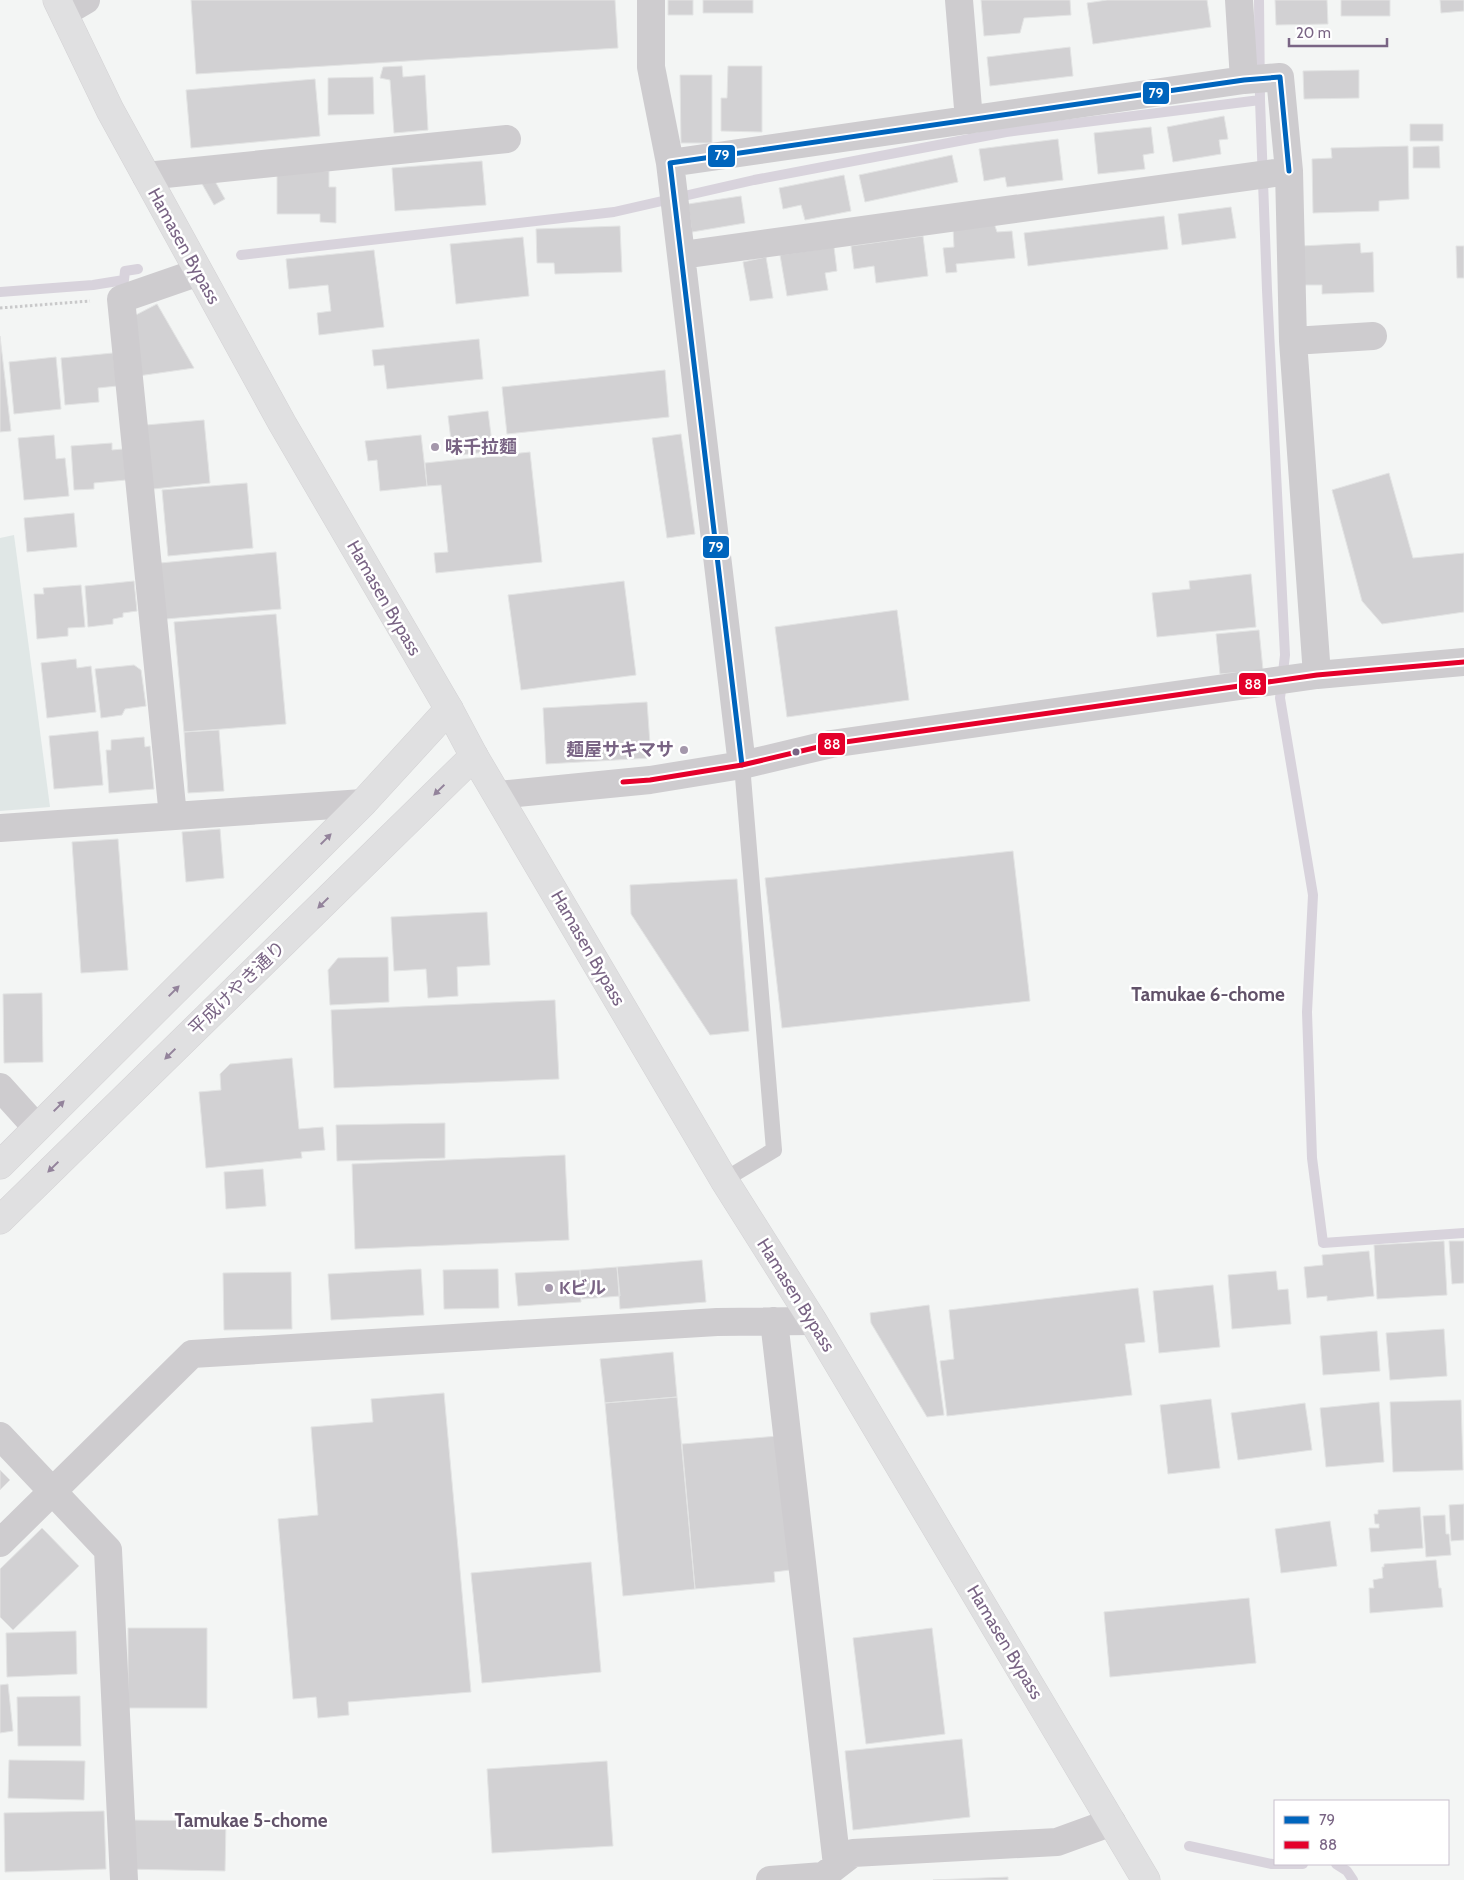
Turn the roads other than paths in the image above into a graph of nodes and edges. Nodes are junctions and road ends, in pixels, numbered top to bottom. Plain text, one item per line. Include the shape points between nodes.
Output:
1 (651, 0) edge
2 (959, 0) edge
3 (1238, 0) edge
4 (69, 4) edge
5 (1244, 80) junction
6 (969, 120) junction
7 (508, 139) dead end
8 (670, 163) junction
9 (1289, 171) junction
10 (146, 176) junction
11 (682, 255) junction
12 (199, 272) junction
13 (1373, 336) dead end
14 (1293, 341) junction
15 (1464, 662) edge
16 (1317, 675) junction
17 (449, 709) junction
18 (474, 756) junction
19 (742, 765) junction
20 (498, 795) junction
21 (363, 803) junction
22 (173, 816) junction
23 (0, 828) edge
24 (0, 1086) edge
25 (37, 1128) junction
26 (0, 1165) edge
27 (724, 1180) junction
28 (0, 1220) edge
29 (774, 1321) junction
30 (813, 1321) junction
31 (0, 1436) edge
32 (53, 1490) junction
33 (0, 1543) edge
34 (1112, 1822) junction
35 (837, 1865) junction
36 (124, 1880) edge
37 (770, 1880) edge
38 (1146, 1880) edge

1 - 8 street via 651,67
2 - 6 street
3 - 5 street
4 - 10 main road, Hamasen Bypass via 110,110
5 - 6 street
5 - 9 street via 1280,77
6 - 8 street
7 - 10 street
8 - 11 street
9 - 11 street
9 - 14 street
10 - 12 main road, Hamasen Bypass
11 - 19 street
12 - 17 main road, Hamasen Bypass via 282,423
12 - 22 street via 121,299
13 - 14 street
14 - 16 street
15 - 16 street
16 - 19 street via 831,744
17 - 18 main road, Hamasen Bypass
17 - 21 main road
18 - 20 main road, Hamasen Bypass
18 -> 28 main road, 平成けやき通り
19 - 20 street via 650,780
19 - 27 lane via 774,1150
20 - 27 main road, Hamasen Bypass
21 - 22 street
25 -> 21 main road
22 - 23 street
24 - 25 street
25 - 26 main road
27 - 30 main road, Hamasen Bypass
29 - 30 street
29 - 32 street via 192,1354
29 - 35 street
30 - 34 main road, Hamasen Bypass
31 - 32 street
32 - 33 street
32 - 36 street via 108,1550
34 - 35 street via 1057,1842 853,1854
34 - 38 main road, Hamasen Bypass
35 - 37 street via 823,1876

